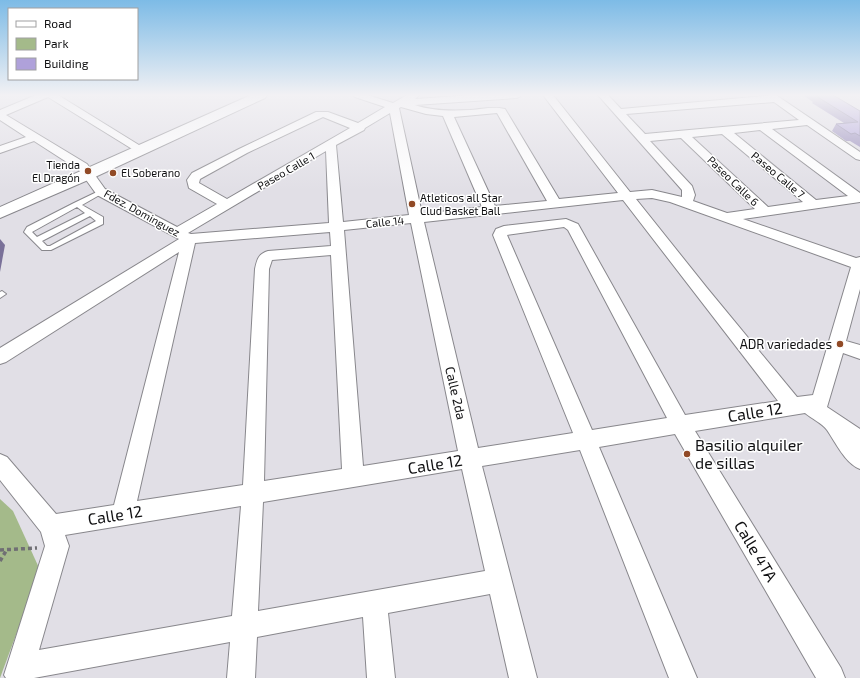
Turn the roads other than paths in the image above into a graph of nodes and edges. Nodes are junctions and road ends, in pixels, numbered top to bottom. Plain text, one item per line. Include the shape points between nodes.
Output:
1 (17, 127) edge
2 (103, 127) edge
3 (192, 127) edge
4 (294, 127) edge
5 (356, 127) edge
6 (401, 127) edge
7 (453, 127) edge
8 (510, 127) edge
9 (573, 127) edge
10 (632, 127) edge
11 (763, 127) junction
12 (766, 127) edge
13 (817, 127) edge
14 (360, 128) joint
15 (724, 130) junction
16 (683, 134) junction
17 (35, 137) junction
18 (642, 138) junction
19 (331, 145) junction
20 (0, 150) edge
21 (141, 150) junction
22 (860, 157) edge
23 (89, 174) junction
24 (101, 192) junction
25 (627, 196) junction
26 (860, 198) edge
27 (555, 203) junction
28 (76, 204) junction
29 (227, 204) junction
30 (686, 204) junction
31 (814, 205) junction
32 (490, 210) junction
33 (765, 212) junction
34 (0, 213) edge
35 (90, 213) junction
36 (416, 218) junction
37 (725, 218) junction
38 (337, 227) junction
39 (183, 236) junction
40 (37, 240) junction
41 (338, 250) junction
42 (860, 264) edge
43 (836, 344) junction
44 (860, 352) edge
45 (0, 357) edge
46 (807, 404) junction
47 (829, 420) junction
48 (680, 424) junction
49 (586, 439) junction
50 (860, 440) edge
51 (470, 458) junction
52 (860, 459) edge
53 (0, 464) edge
54 (352, 477) junction
55 (253, 493) junction
56 (123, 514) junction
57 (54, 536) junction
58 (500, 580) junction
59 (375, 603) junction
60 (244, 626) junction
61 (19, 672) edge
62 (241, 678) edge
63 (381, 678) edge
64 (523, 678) edge
65 (683, 678) edge
66 (831, 678) edge

1 - 17 street, Fdez. Dominguez
2 - 21 street
3 - 21 main road
4 - 29 street via 196,176 193,185
5 - 14 street
6 - 36 street, Calle 2da
7 - 32 street
8 - 27 street
9 - 25 street
10 - 18 street
11 - 12 street
11 - 15 street
11 - 26 street
13 - 22 street
14 - 19 street, Paseo Calle 1
15 - 16 street
15 - 31 street, Paseo Calle 7
16 - 18 street
16 - 33 street, Paseo Calle 6
17 - 20 street
17 - 23 street, Fdez. Dominguez via 83,167
18 - 30 street via 688,189
19 - 29 street, Paseo Calle 1
19 - 38 street
21 - 23 main road
23 - 24 street, Fdez. Dominguez
23 - 34 main road
24 - 28 lane
24 - 39 street, Fdez. Dominguez
25 - 27 street, Calle 14
25 - 30 street, Calle 14 via 652,194
25 - 46 street via 701,292
26 - 31 street
27 - 32 street, Calle 14
28 - 35 lane
28 - 40 lane via 27,230
29 - 39 street, Paseo Calle 1
30 - 37 street
31 - 33 street
32 - 36 street, Calle 14
33 - 37 street
35 - 40 lane
35 - 40 lane via 100,219 99,223 55,247 47,248
36 - 38 street, Calle 14
36 - 51 street, Calle 2da
37 - 42 street
38 - 39 street, Calle 14
38 - 41 street
39 - 45 street, Paseo Calle 1
39 - 56 street
41 - 54 street
41 - 55 street via 268,256 264,261
42 - 43 street
43 - 44 street
43 - 46 street
46 - 47 street
46 - 48 street, Calle 12
47 - 50 street
47 - 52 street
48 - 49 street, Calle 12
48 - 49 street, Calle 4TA via 573,227 566,224 504,230 500,235
48 - 66 street, Calle 4TA
49 - 51 street, Calle 12
49 - 65 street
51 - 54 street, Calle 12
51 - 58 street, Calle 2da
53 - 57 street
54 - 55 street, Calle 12
55 - 56 street, Calle 12
55 - 60 street
56 - 57 street, Calle 12
57 - 61 street
58 - 59 street
58 - 64 street, Calle 2da
59 - 60 street
59 - 63 street
60 - 61 street
60 - 62 street

